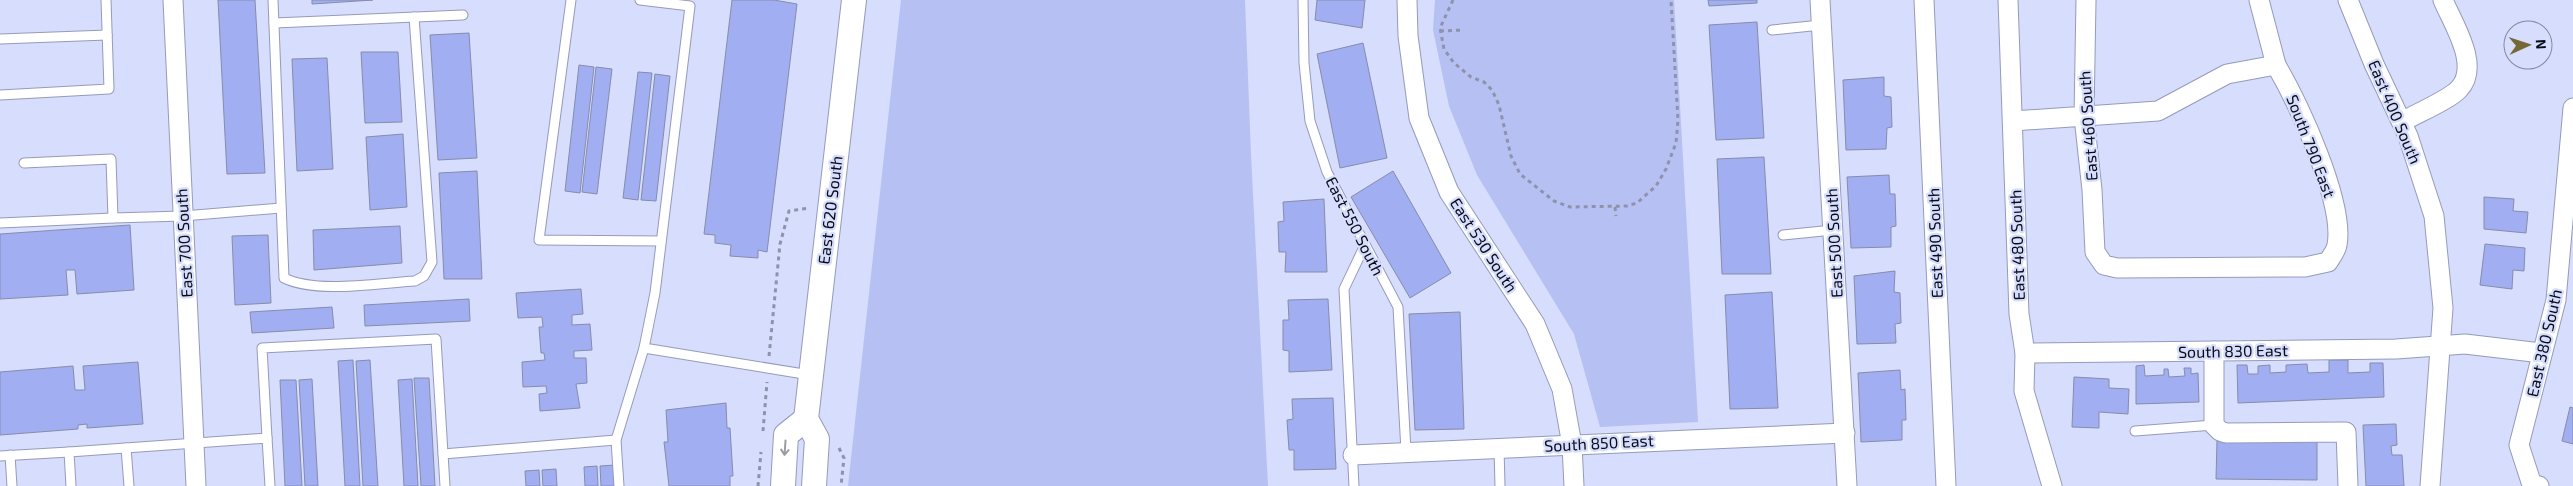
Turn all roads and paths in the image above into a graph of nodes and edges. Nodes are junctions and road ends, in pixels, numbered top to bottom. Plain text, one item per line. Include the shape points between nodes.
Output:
1 (106, 0) edge
2 (173, 0) edge
3 (273, 0) edge
4 (571, 0) edge
5 (640, 0) edge
6 (854, 0) edge
7 (1303, 0) edge
8 (1407, 0) edge
9 (1453, 0) edge
10 (1671, 0) edge
11 (1820, 0) edge
12 (1924, 0) edge
13 (2008, 0) edge
14 (2086, 0) edge
15 (2259, 0) edge
16 (2348, 0) edge
17 (2443, 0) edge
18 (463, 15) dead end
19 (414, 17) junction
20 (274, 23) junction
21 (1821, 26) junction
22 (1464, 30) dead end
23 (1772, 30) dead end
24 (1440, 31) junction
25 (107, 35) junction
26 (0, 39) edge
27 (2276, 64) junction
28 (0, 95) edge
29 (2573, 108) edge
30 (2084, 117) junction
31 (2013, 121) junction
32 (2402, 122) junction
33 (24, 163) dead end
34 (1615, 207) junction
35 (281, 208) junction
36 (789, 211) dead end
37 (183, 216) junction
38 (1616, 216) dead end
39 (113, 218) junction
40 (0, 223) edge
41 (1833, 230) junction
42 (1783, 235) dead end
43 (661, 241) junction
44 (1364, 247) junction
45 (2095, 252) joint
46 (770, 335) dead end
47 (2440, 346) junction
48 (644, 348) junction
49 (2214, 351) junction
50 (2025, 353) junction
51 (2542, 353) junction
52 (810, 374) junction
53 (806, 419) junction
54 (2217, 428) junction
55 (2134, 431) dead end
56 (1845, 433) junction
57 (267, 438) junction
58 (616, 440) junction
59 (194, 442) junction
60 (1572, 445) junction
61 (126, 448) junction
62 (1499, 448) junction
63 (1406, 451) junction
64 (69, 452) junction
65 (443, 454) junction
66 (10, 455) junction
67 (0, 456) edge
68 (1353, 456) junction
69 (844, 458) dead end
70 (12, 486) edge
71 (71, 486) edge
72 (129, 486) edge
73 (196, 486) edge
74 (270, 486) edge
75 (445, 486) edge
76 (619, 486) edge
77 (782, 486) edge
78 (814, 486) edge
79 (841, 486) edge
80 (1354, 486) edge
81 (1500, 486) edge
82 (1574, 486) edge
83 (1847, 486) edge
84 (1946, 486) edge
85 (2052, 486) edge
86 (2348, 486) edge
87 (2430, 486) edge
88 (2535, 486) edge

1 - 25 lane
2 - 37 street, East 700 South
3 - 20 lane
4 - 43 lane via 538,240
5 - 43 lane via 690,6
6 - 52 street, East 620 South
7 - 44 lane, East 550 South via 1304,63 1310,121 1327,172
8 - 60 street, East 530 South via 1408,36 1419,118 1449,192 1535,324 1562,389
9 - 24 path
10 - 34 path via 1678,120 1676,143 1656,186 1636,203
11 - 21 street, East 500 South
12 - 84 street, East 490 South
13 - 31 street, East 480 South
14 - 30 street, East 460 South
15 - 27 street, South 790 East
16 - 32 street, East 400 South
17 - 32 street via 2466,55 2467,76 2458,90
18 - 19 lane
19 - 20 lane
19 - 35 lane via 432,262 424,276 416,281 313,287 295,284 284,278
20 - 35 lane
21 - 23 lane
21 - 41 street, East 500 South
22 - 24 path
24 - 34 path via 1444,49 1454,63 1492,90 1499,105 1511,156 1520,174 1554,201 1570,207
25 - 26 lane
25 - 28 lane via 109,89
27 - 30 street via 2227,74 2158,112
27 - 45 street, South 790 East via 2316,151 2336,213 2337,246 2328,262 2305,267 2118,268 2104,265
29 - 51 street, East 380 South via 2556,300
30 - 31 street
30 - 45 street, East 460 South
31 - 50 street, East 480 South via 2020,314
32 - 47 street, East 400 South via 2434,216 2443,308
33 - 39 lane via 111,159
34 - 38 path
35 - 37 lane
36 - 46 path via 780,244
37 - 39 lane
37 - 59 street, East 700 South
39 - 40 lane
41 - 42 lane
41 - 56 street, East 500 South
43 - 48 lane
44 - 63 lane, East 550 South via 1398,308
44 - 68 lane via 1344,289
47 - 49 street, South 830 East
47 - 51 street, South 830 East via 2465,344
47 - 87 street, East 400 South
48 - 52 lane
48 - 58 lane
49 - 50 street, South 830 East
49 - 54 street
50 - 85 street, East 480 South via 2024,391
51 - 88 street, East 380 South via 2519,445
52 - 53 street, East 620 South
53 -> 77 street via 786,435
53 - 78 street via 817,439
54 - 55 lane
54 - 86 street via 2226,433 2346,432
56 - 60 street, South 850 East
56 - 83 street, East 500 South
57 - 59 lane
57 - 65 lane via 262,348 436,338
57 - 74 lane
58 - 65 lane
58 - 76 lane
59 - 61 lane
59 - 73 street, East 700 South
60 - 62 street, South 850 East
60 - 82 street, East 530 South
61 - 64 lane
61 - 72 lane
62 - 63 street, South 850 East
62 - 81 lane
63 - 68 street, South 850 East
64 - 66 lane
64 - 71 lane
65 - 75 lane
66 - 67 lane
66 - 70 lane
68 - 80 lane
69 - 79 path

